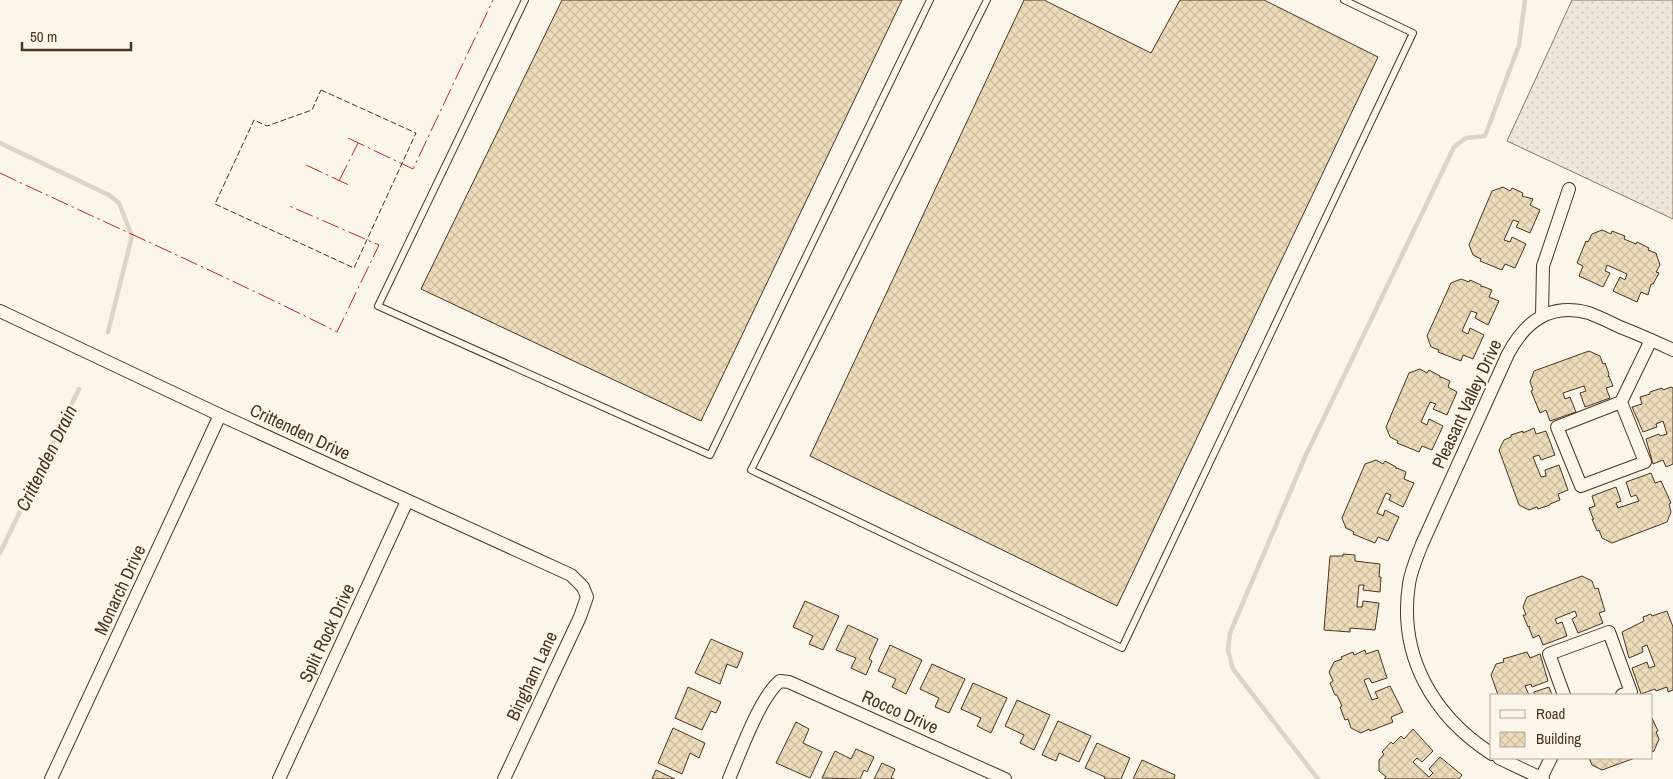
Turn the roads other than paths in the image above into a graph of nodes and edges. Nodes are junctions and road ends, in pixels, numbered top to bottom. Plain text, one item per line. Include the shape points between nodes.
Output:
1 (525, 0) edge
2 (930, 0) edge
3 (987, 0) edge
4 (1344, 0) edge
5 (1569, 189) dead end
6 (0, 311) edge
7 (1542, 316) junction
8 (1651, 340) junction
9 (1673, 350) edge
10 (1621, 402) junction
11 (220, 415) junction
12 (407, 501) junction
13 (583, 587) joint
14 (1564, 694) edge
15 (1625, 694) edge
16 (1490, 753) edge
17 (1501, 759) edge
18 (1551, 759) edge
19 (52, 779) edge
20 (279, 779) edge
21 (504, 779) edge
22 (729, 779) edge
23 (1005, 779) edge
24 (1542, 779) edge

1 - 2 lane via 378,306 710,455
3 - 4 lane via 751,470 1122,648 1413,33
5 - 7 street via 1543,266
6 - 11 street, Crittenden Drive
7 - 8 street, Pleasant Valley Drive via 1565,310 1588,313
7 - 16 street, Pleasant Valley Drive via 1522,331 1508,354 1422,544 1412,571 1408,597 1408,632 1429,692 1452,723
8 - 9 street, Pleasant Valley Drive
8 - 10 street
10 - 10 street via 1557,427 1581,486 1644,462
11 - 12 street, Crittenden Drive
11 - 19 street, Monarch Drive
12 - 13 street, Crittenden Drive via 571,575
12 - 20 street, Split Rock Drive
13 - 21 street, Bingham Lane via 587,597 580,617
14 - 15 street via 1549,654 1609,632 1631,692
17 - 24 street
18 - 24 street
22 - 23 street, Rocco Drive via 764,700 780,681

